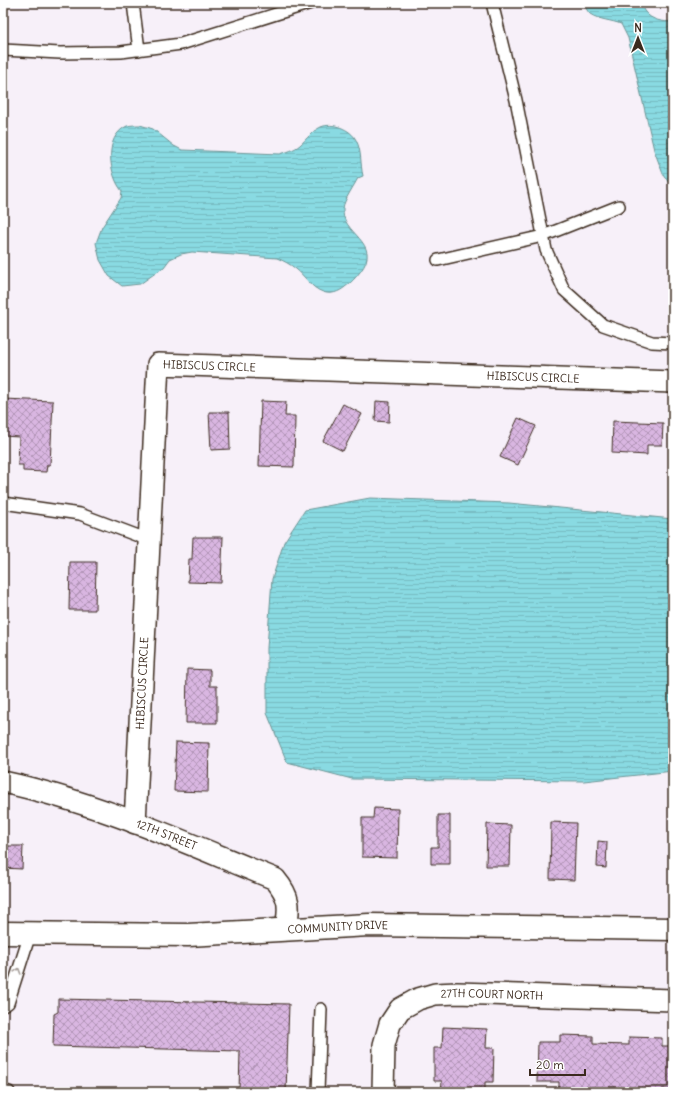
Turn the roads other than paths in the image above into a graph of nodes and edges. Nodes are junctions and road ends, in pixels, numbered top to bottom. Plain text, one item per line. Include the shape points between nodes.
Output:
1 (133, 3) edge
2 (311, 3) edge
3 (492, 3) edge
4 (3, 50) edge
5 (139, 50) junction
6 (619, 206) dead end
7 (543, 236) junction
8 (438, 260) dead end
9 (673, 343) edge
10 (673, 382) edge
11 (3, 503) edge
12 (149, 540) junction
13 (3, 782) edge
14 (134, 823) junction
15 (286, 929) junction
16 (673, 929) edge
17 (3, 933) edge
18 (30, 934) junction
19 (673, 1000) edge
20 (3, 1006) edge
21 (321, 1009) dead end
22 (3, 1091) edge
23 (9, 1092) edge
24 (318, 1092) edge
25 (384, 1092) edge

1 - 5 lane
2 - 5 lane via 181,44
3 - 7 lane via 516,100
4 - 5 lane via 60,53
6 - 7 lane
7 - 8 lane
7 - 9 lane via 546,250 564,290 603,325 652,342
10 - 12 street, HIBISCUS CIRCLE via 158,364
11 - 12 lane via 80,514
12 - 14 street, HIBISCUS CIRCLE
13 - 14 street, 12TH STREET via 84,804
14 - 15 street, 12TH STREET via 275,879 284,891 288,903
15 - 16 street, COMMUNITY DRIVE via 369,925
15 - 18 street, COMMUNITY DRIVE via 188,934
17 - 18 street, COMMUNITY DRIVE
20 -> 18 lane via 8,1003
19 - 25 street, 27TH COURT NORTH via 457,993 435,994 418,999 400,1009 390,1024 384,1045
21 - 24 lane
22 - 23 lane

